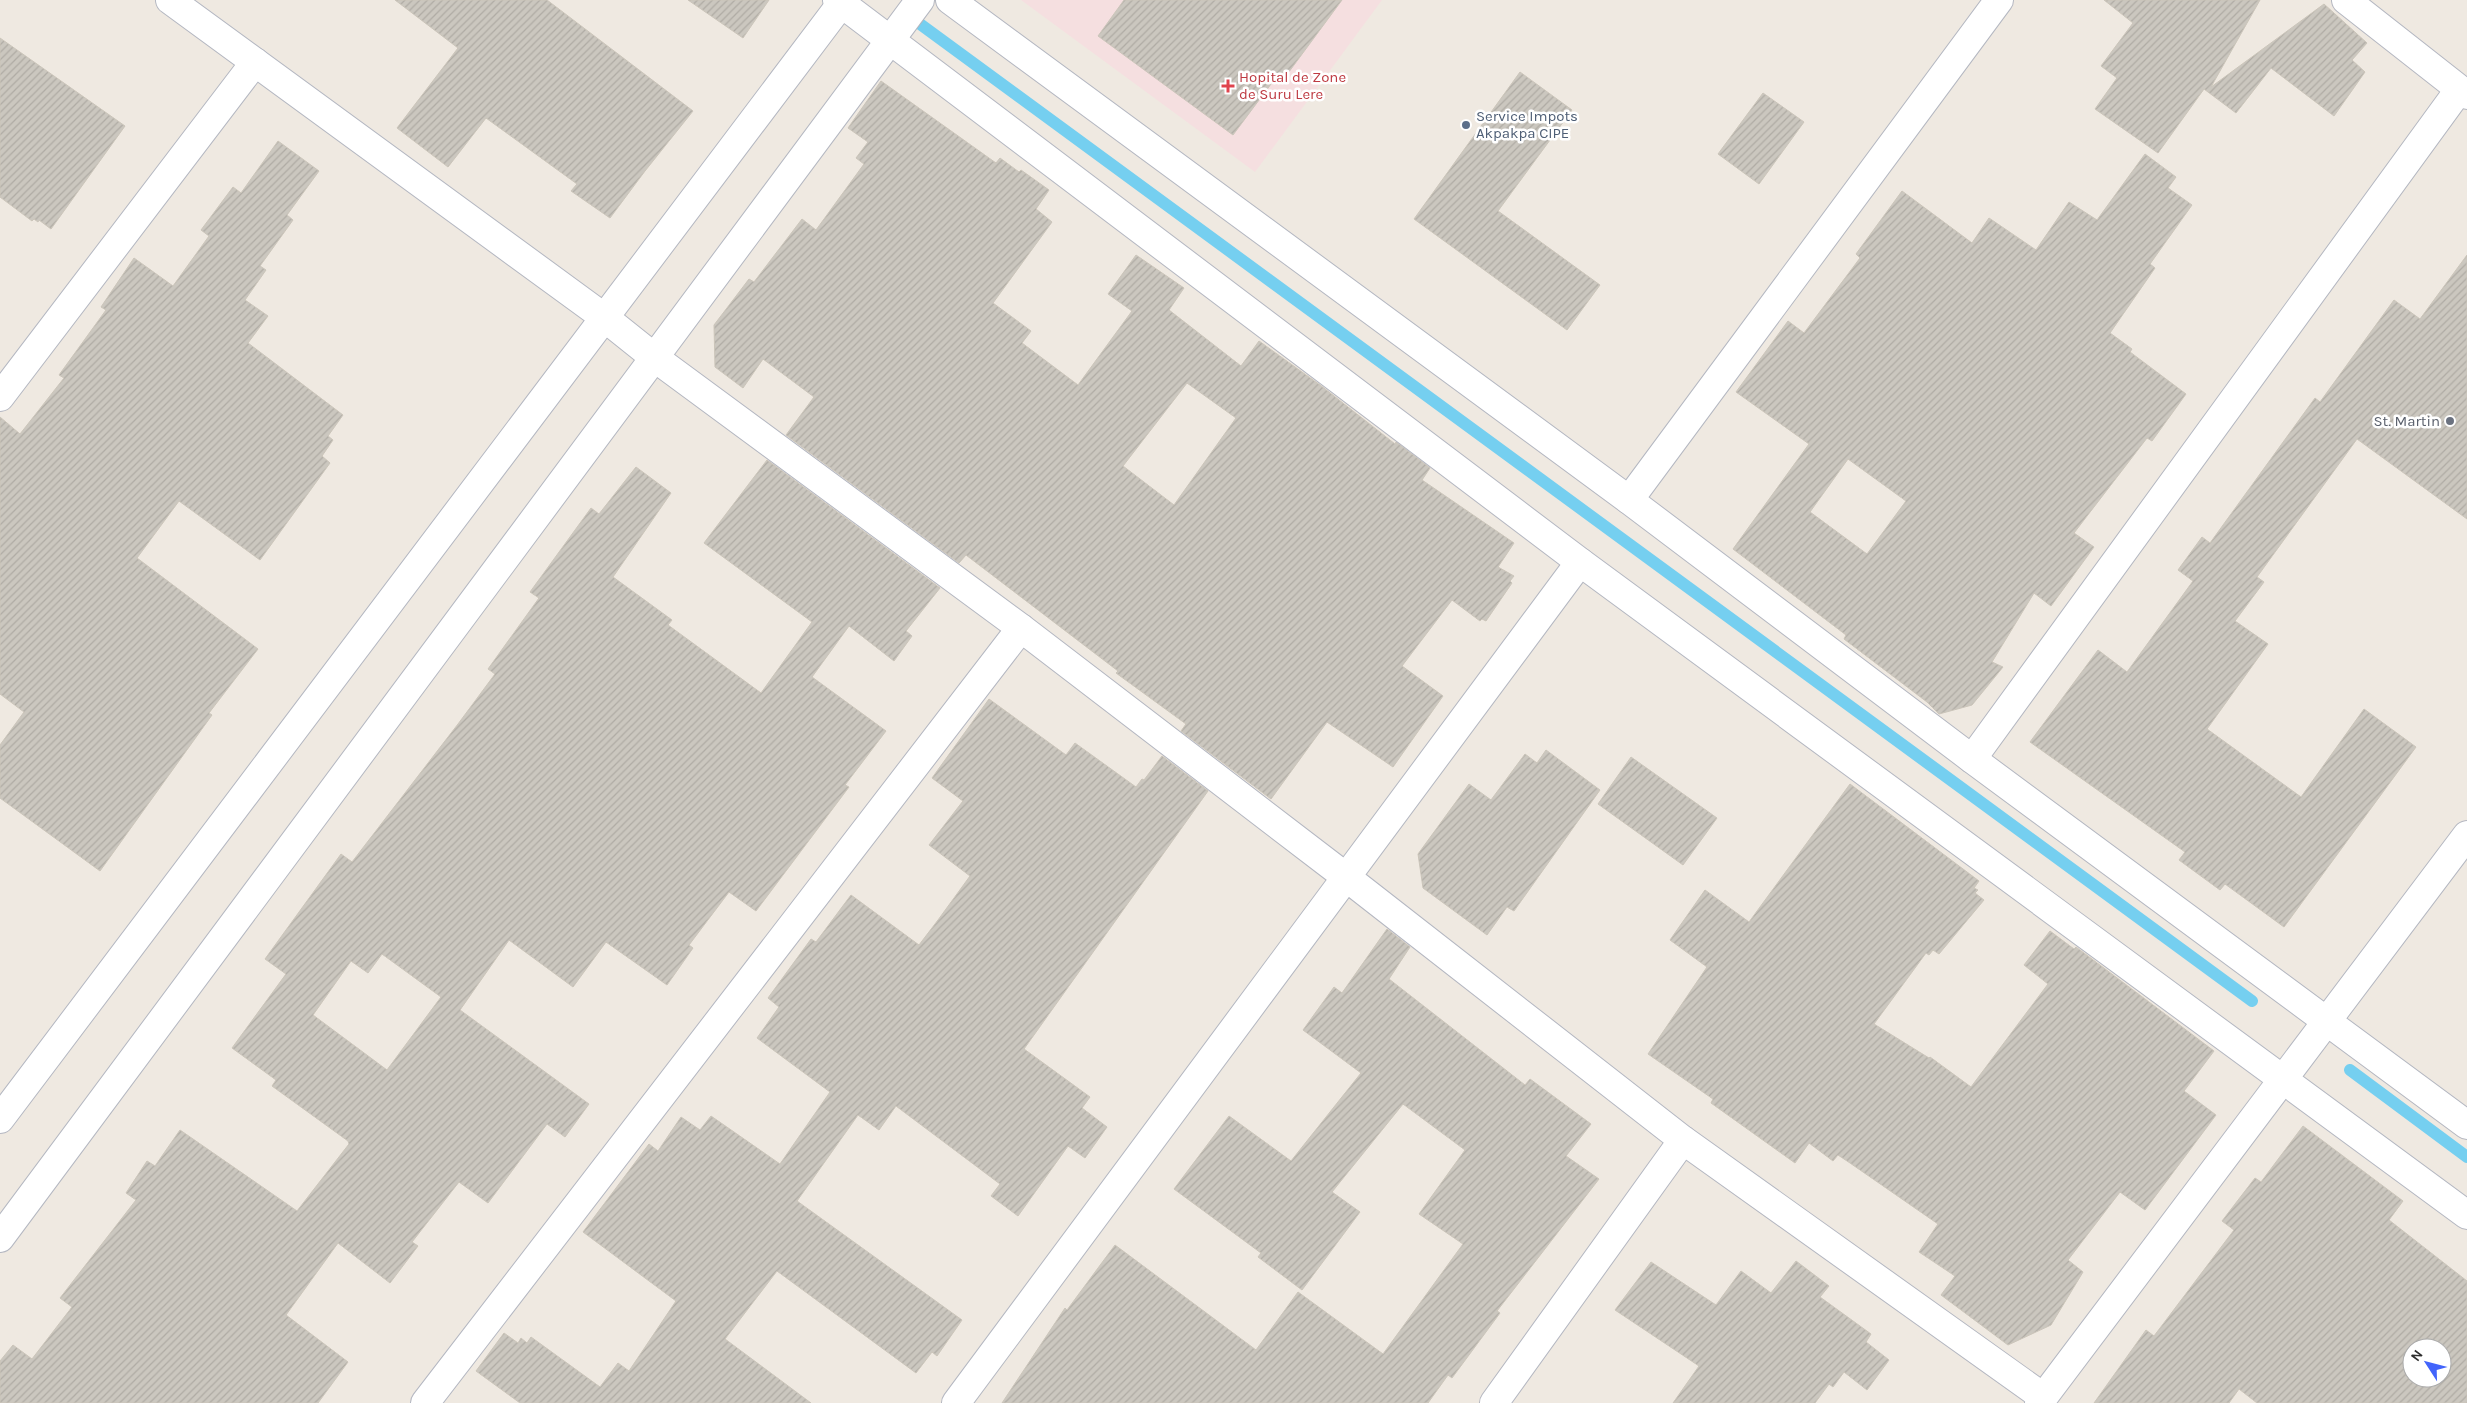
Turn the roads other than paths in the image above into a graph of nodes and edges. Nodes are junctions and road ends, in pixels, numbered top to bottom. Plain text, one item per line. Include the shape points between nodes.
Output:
1 (170, 0) edge
2 (920, 0) edge
3 (950, 0) edge
4 (1999, 0) edge
5 (2346, 0) edge
6 (841, 1) edge
7 (889, 41) junction
8 (255, 62) junction
9 (2463, 92) edge
10 (605, 318) junction
11 (655, 358) junction
12 (0, 397) edge
13 (1629, 500) junction
14 (1580, 562) junction
15 (1021, 628) junction
16 (1972, 758) junction
17 (2467, 836) edge
18 (1346, 877) junction
19 (2327, 1021) junction
20 (2283, 1078) junction
21 (0, 1119) edge
22 (2467, 1125) edge
23 (1684, 1140) junction
24 (2467, 1215) edge
25 (0, 1238) edge
26 (2041, 1400) edge
27 (425, 1403) edge
28 (956, 1403) edge
29 (1494, 1403) edge

1 - 8 street
2 - 7 street
3 - 13 street
4 - 13 street
5 - 9 street
6 - 7 street
6 - 10 street
7 - 11 street
7 - 14 street
8 - 10 street
8 - 12 street
9 - 16 street
10 - 11 street
10 - 21 street
11 - 15 street
11 - 25 street
13 - 16 street
14 - 18 street
14 - 20 street
15 - 18 street
15 - 27 street
16 - 19 street
17 - 19 street
18 - 23 street
18 - 28 street
19 - 20 street
19 - 22 street
20 - 24 street
20 - 26 street
23 - 26 street
23 - 29 street

